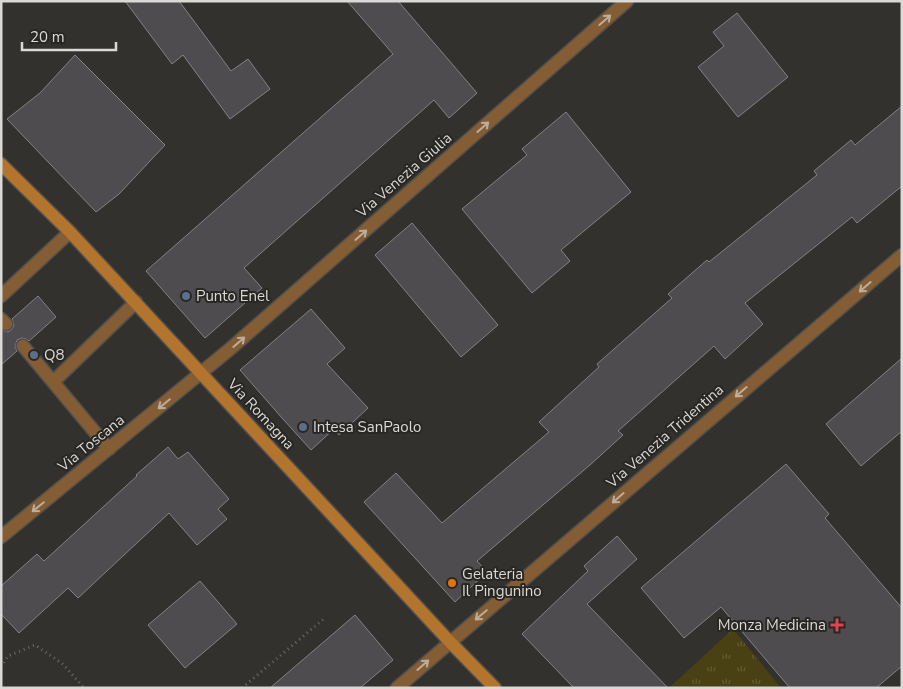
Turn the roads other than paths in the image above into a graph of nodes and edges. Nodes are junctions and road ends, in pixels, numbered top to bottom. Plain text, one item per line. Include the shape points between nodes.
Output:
1 (627, 1) edge
2 (1, 164) edge
3 (70, 232) junction
4 (902, 255) edge
5 (1, 296) edge
6 (136, 302) junction
7 (23, 346) dead end
8 (202, 374) junction
9 (53, 382) junction
10 (109, 449) junction
11 (1, 537) edge
12 (450, 642) junction
13 (397, 688) edge
14 (495, 688) edge

8 -> 1 street, Via Venezia Giulia
2 - 3 street, Via Romagna
3 - 5 street
3 - 6 street, Via Romagna
4 -> 12 street, Via Venezia Tridentina
6 - 8 street, Via Romagna
6 - 9 street
7 - 9 street
8 -> 10 street, Via Toscana
8 - 12 street, Via Romagna
9 - 10 street
10 -> 11 street, Via Toscana
13 -> 12 street, Via Venezia Tridentina
12 - 14 street, Via Romagna

